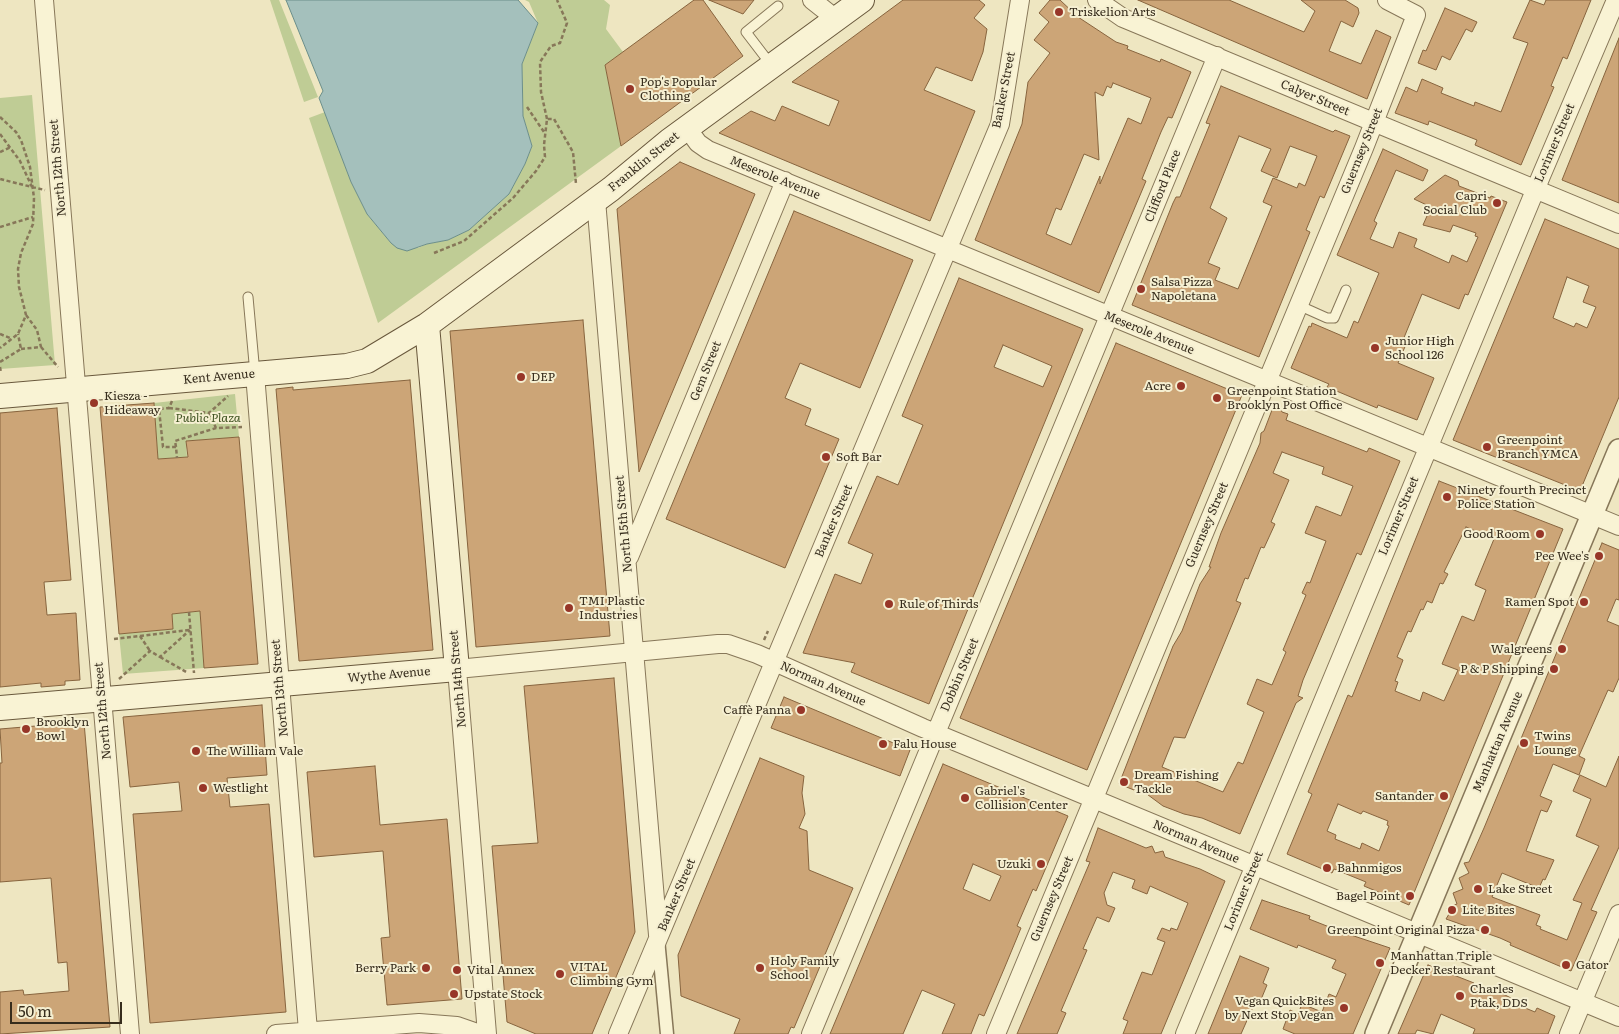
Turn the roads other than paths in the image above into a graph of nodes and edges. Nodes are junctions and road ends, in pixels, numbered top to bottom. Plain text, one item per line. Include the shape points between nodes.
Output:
1 (44, 0) edge
2 (812, 0) edge
3 (862, 0) edge
4 (1020, 0) edge
5 (1097, 0) edge
6 (1387, 0) edge
7 (1616, 0) edge
8 (778, 6) dead end
9 (836, 19) junction
10 (1216, 56) junction
11 (772, 66) junction
12 (1373, 123) junction
13 (687, 128) junction
14 (785, 181) junction
15 (1536, 189) junction
16 (596, 200) junction
17 (1619, 224) edge
18 (948, 249) junction
19 (1346, 290) dead end
20 (248, 297) dead end
21 (1298, 305) junction
22 (1109, 316) junction
23 (428, 325) junction
24 (255, 374) junction
25 (1267, 381) junction
26 (0, 384) edge
27 (76, 389) junction
28 (1428, 448) junction
29 (1619, 450) edge
30 (1592, 515) junction
31 (1619, 526) edge
32 (628, 560) junction
33 (634, 653) junction
34 (775, 663) junction
35 (457, 669) junction
36 (280, 684) junction
37 (102, 699) junction
38 (0, 708) edge
39 (936, 734) junction
40 (1094, 799) junction
41 (1254, 866) junction
42 (1619, 914) edge
43 (1418, 934) junction
44 (658, 938) junction
45 (1582, 1002) junction
46 (1619, 1017) edge
47 (308, 1031) junction
48 (130, 1034) edge
49 (276, 1034) edge
50 (480, 1034) edge
51 (487, 1034) edge
52 (618, 1034) edge
53 (667, 1034) edge
54 (811, 1034) edge
55 (996, 1034) edge
56 (1185, 1034) edge
57 (1376, 1034) edge
58 (1569, 1034) edge

1 - 27 street, North 12th Street
2 - 9 street
3 - 9 main road, Franklin Street
4 - 18 street, Banker Street via 1000,124
5 - 10 street, Calyer Street via 1118,16
6 - 12 street, Guernsey Street via 1416,15
7 - 15 street, Lorimer Street
8 - 11 lane via 746,32
9 - 11 main road, Franklin Street
10 - 12 street, Calyer Street
10 - 22 street, Clifford Place
11 - 13 main road, Franklin Street
12 - 15 street, Calyer Street
12 - 21 street, Guernsey Street
13 - 14 street, Meserole Avenue via 708,150
13 - 16 main road, Franklin Street
14 - 18 street, Meserole Avenue
14 - 32 street, Gem Street
15 - 17 street, Calyer Street
15 - 28 street, Lorimer Street
16 - 23 main road, Franklin Street
16 - 32 street, North 15th Street
18 - 22 street, Meserole Avenue
18 - 34 street, Banker Street
19 - 21 lane via 1334,318
20 - 24 lane
21 - 25 street, Guernsey Street
22 - 25 street, Meserole Avenue
22 - 39 street, Dobbin Street
23 - 24 main road, Kent Avenue via 362,363
23 - 35 main road, North 14th Street
24 - 27 main road, Kent Avenue
24 - 36 street, North 13th Street
25 - 28 street, Meserole Avenue
25 - 40 street, Guernsey Street
26 - 27 main road, Kent Avenue
27 - 37 street, North 12th Street
28 - 30 street, Meserole Avenue
28 - 41 street, Lorimer Street
29 - 30 street, Manhattan Avenue
30 - 31 street, Meserole Avenue
30 - 43 street, Manhattan Avenue
32 - 33 street, North 15th Street
33 - 34 street, Wythe Avenue via 728,644
33 - 35 street, Wythe Avenue
33 - 44 street, North 15th Street
34 - 39 street, Norman Avenue
34 - 44 street, Banker Street
35 - 36 main road, Wythe Avenue
35 - 51 street, North 14th Street
36 - 37 main road, Wythe Avenue
36 - 47 street, North 13th Street
37 - 38 main road, Wythe Avenue
37 - 48 street, North 12th Street
39 - 40 street, Norman Avenue
39 - 54 street, Dobbin Street
40 - 41 street, Norman Avenue
40 - 55 street, Guernsey Street
41 - 43 street, Norman Avenue
41 - 56 street, Lorimer Street
42 - 45 street
43 - 45 street, Norman Avenue
43 - 57 street, Manhattan Avenue
44 - 52 street, Banker Street
44 - 53 street
45 - 46 street, Norman Avenue
45 - 58 street
47 - 49 street
47 - 50 street via 419,1023 457,1026

